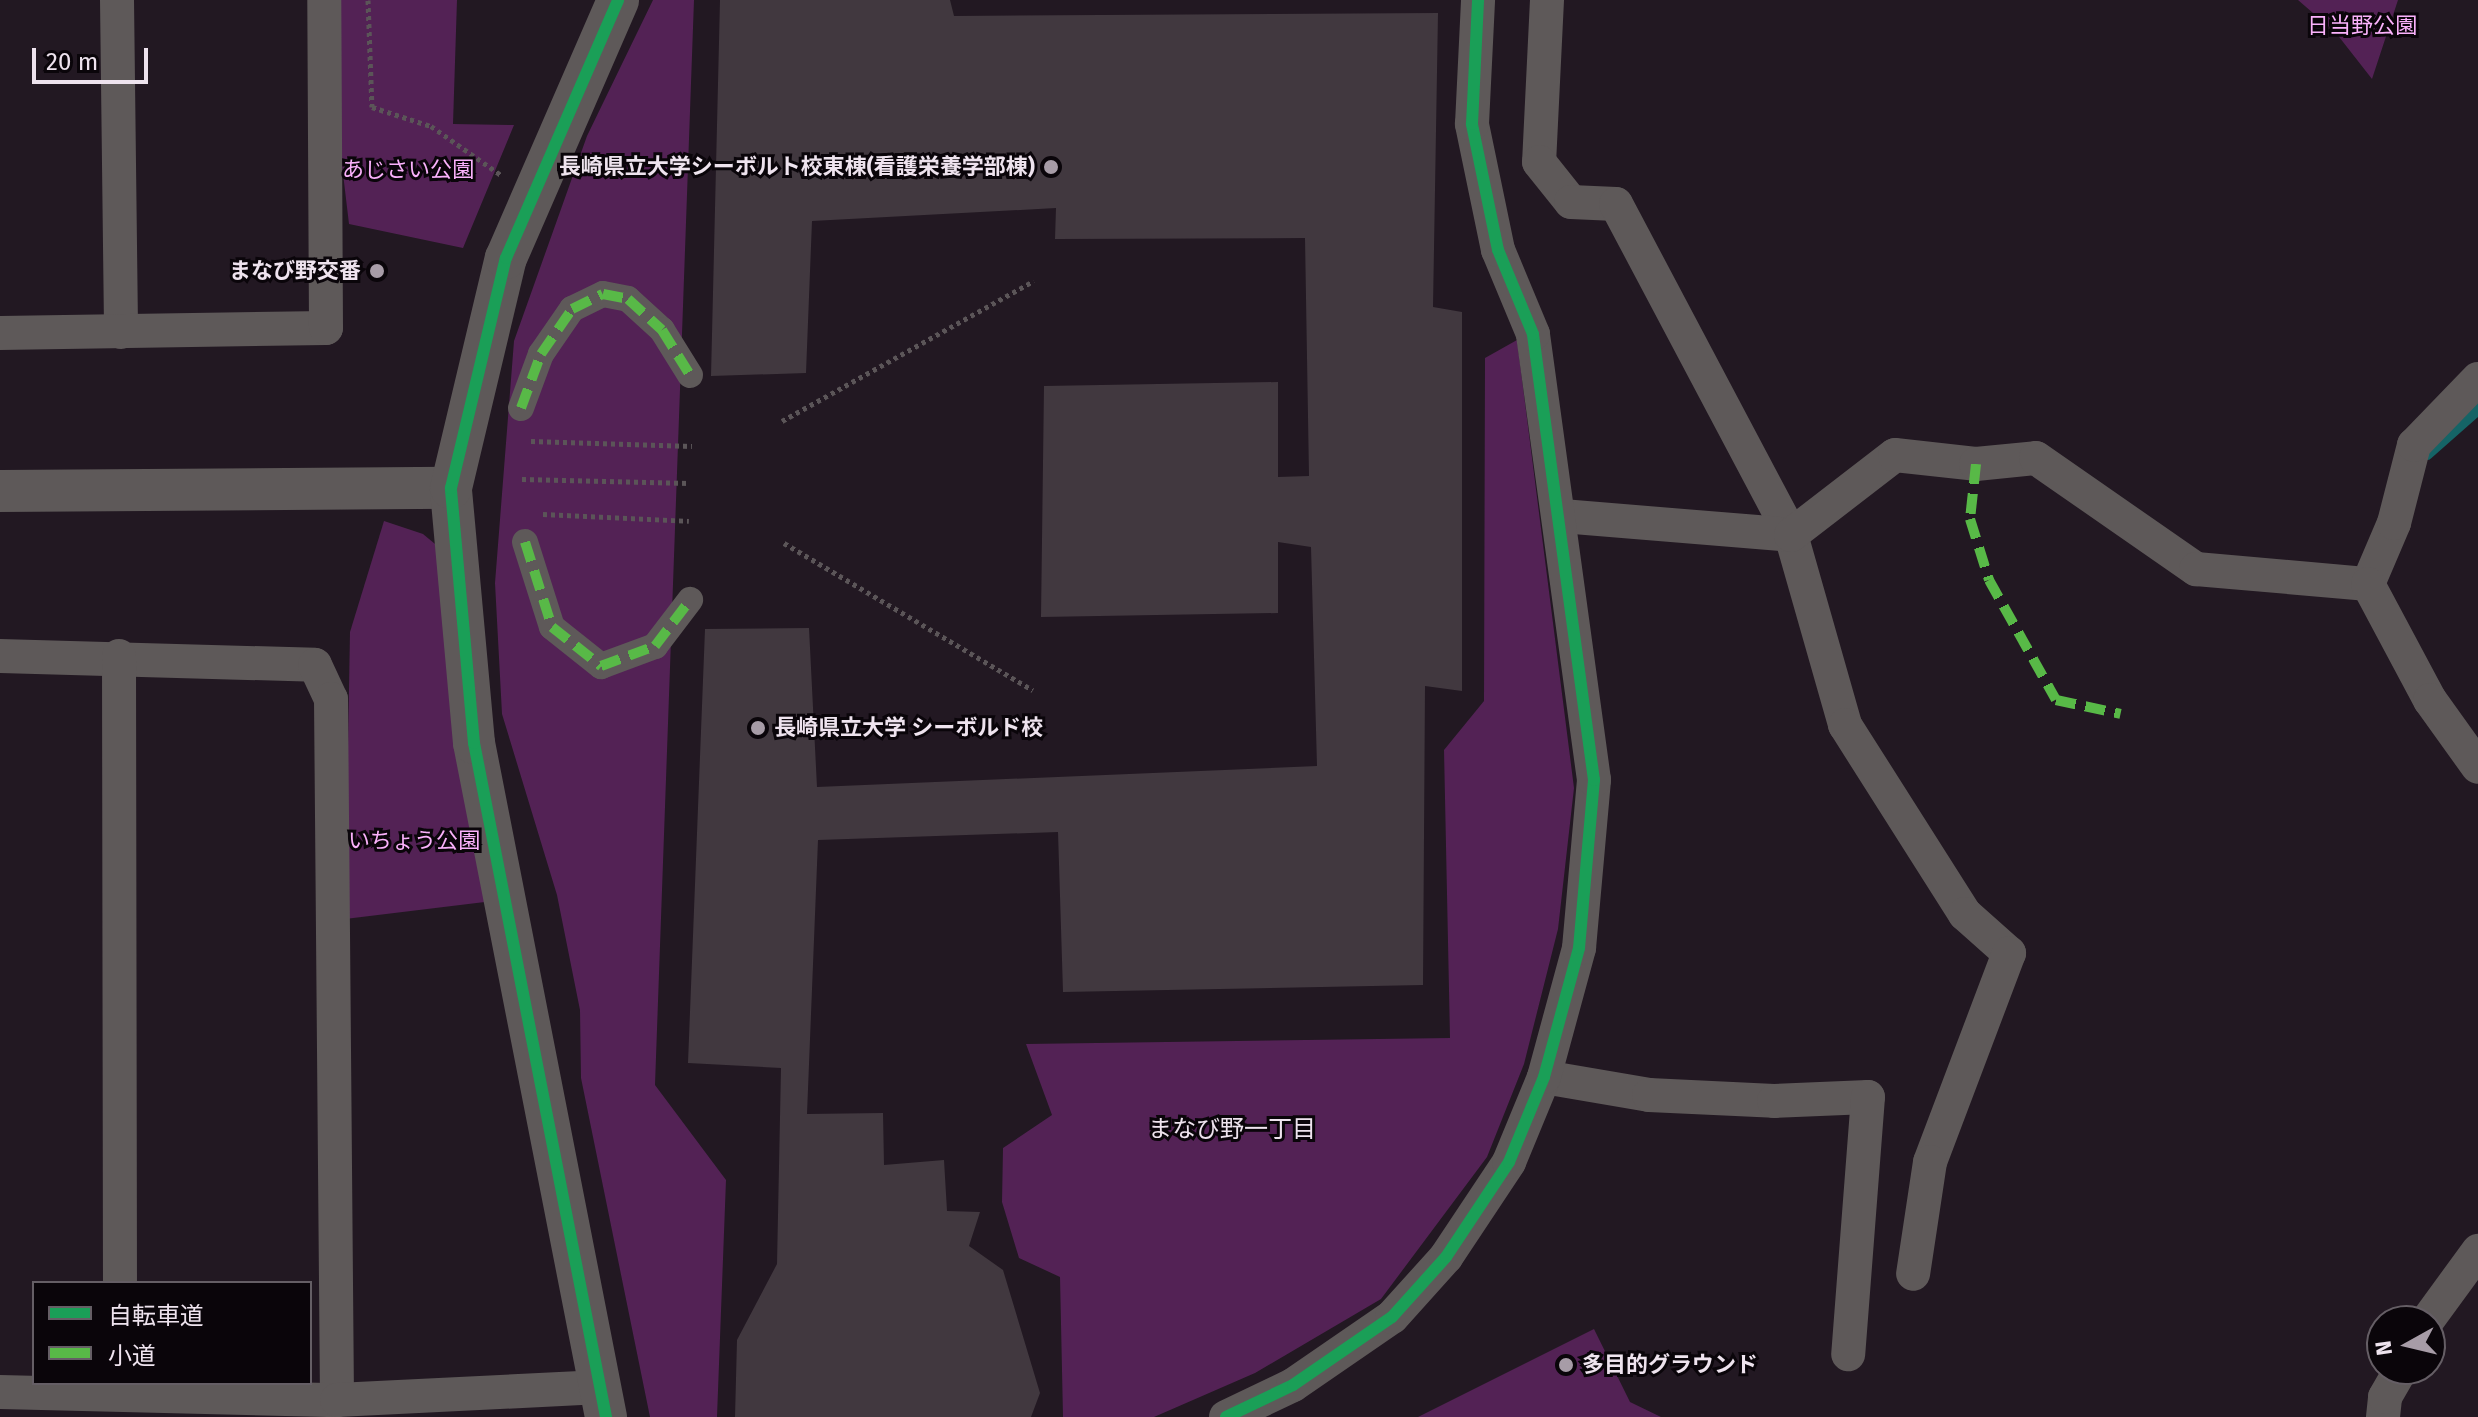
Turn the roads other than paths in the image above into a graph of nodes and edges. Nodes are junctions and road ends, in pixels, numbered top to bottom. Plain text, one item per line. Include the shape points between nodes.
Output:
1 (117, 0) edge
2 (324, 0) edge
3 (618, 0) edge
4 (1478, 0) edge
5 (1547, 0) edge
6 (121, 332) junction
7 (0, 333) edge
8 (690, 375) dead end
9 (2478, 379) edge
10 (521, 408) dead end
11 (451, 488) junction
12 (0, 491) edge
13 (1562, 516) junction
14 (1791, 535) junction
15 (525, 542) dead end
16 (2368, 584) junction
17 (690, 600) dead end
18 (0, 656) edge
19 (119, 656) junction
20 (2478, 767) edge
21 (1544, 1077) junction
22 (2478, 1251) edge
23 (1913, 1274) dead end
24 (120, 1281) edge
25 (2439, 1305) edge
26 (1848, 1354) dead end
27 (2392, 1385) edge
28 (121, 1389) edge
29 (0, 1392) edge
30 (337, 1400) junction
31 (603, 1402) edge
32 (1226, 1417) edge
33 (2383, 1417) edge

1 - 6 street
2 - 6 street via 326,328
3 - 11 street via 506,258
4 - 13 street via 1472,124 1498,250 1533,334
5 - 14 street via 1539,162 1571,202 1616,204
6 - 7 street
8 - 10 street via 662,330 628,299 603,294 572,309 541,354
9 - 16 street via 2414,445 2394,523
11 - 12 street
11 - 31 street via 474,743
13 - 14 street
13 - 21 street via 1594,780 1579,948
14 - 16 street via 1895,455 1976,464 2036,458 2196,569
14 - 23 street via 1845,725 1965,914 2009,953 1930,1162
15 - 17 street via 552,627 601,666 655,646
16 - 20 street via 2430,700
18 - 19 street
19 - 24 street
19 - 30 street via 315,665 331,699
21 - 26 street via 1649,1095 1774,1101 1868,1097
21 - 32 street via 1509,1162 1446,1257 1392,1317 1293,1385
22 - 25 street
27 - 33 street
28 - 29 street
28 - 30 street
30 - 31 street

